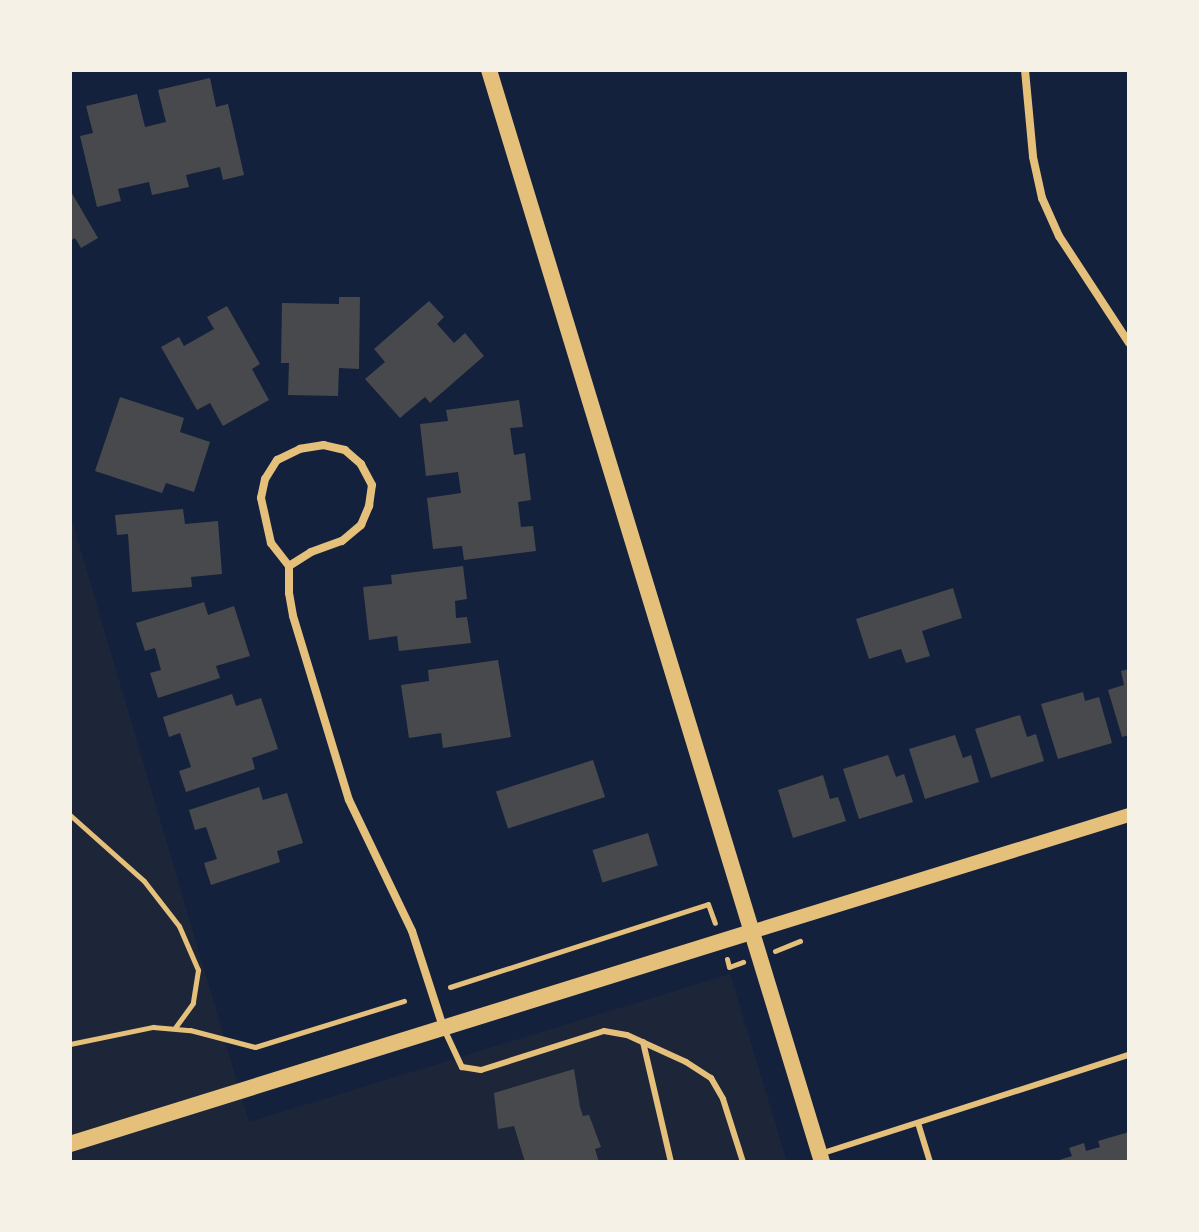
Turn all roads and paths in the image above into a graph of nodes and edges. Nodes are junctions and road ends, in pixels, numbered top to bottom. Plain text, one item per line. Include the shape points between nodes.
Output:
1 (489, 70) edge
2 (1025, 70) edge
3 (1129, 343) edge
4 (289, 566) junction
5 (70, 815) edge
6 (1129, 815) edge
7 (751, 932) junction
8 (404, 1001) dead end
9 (443, 1027) junction
10 (174, 1029) junction
11 (643, 1042) junction
12 (70, 1044) edge
13 (1129, 1055) edge
14 (918, 1123) junction
15 (70, 1144) edge
16 (821, 1158) edge
17 (671, 1162) edge
18 (743, 1162) edge
19 (930, 1162) edge

1 - 7 main road
2 - 3 street via 1042,198 1059,236
4 - 4 street via 342,541 361,525 372,485 361,464 345,450 324,445 300,449 277,460 265,479 261,498 271,543
4 - 9 street via 293,616 349,800 412,931
5 - 10 path via 144,881 179,926 198,970 193,1003
6 - 7 street
7 - 9 main road
7 - 16 main road
8 - 10 path via 255,1047
9 - 11 lane via 462,1067 481,1070 604,1031
9 - 15 main road
10 - 12 path via 153,1027
11 - 17 lane
11 - 18 lane via 711,1078
13 - 14 lane
14 - 16 lane
14 - 19 lane

